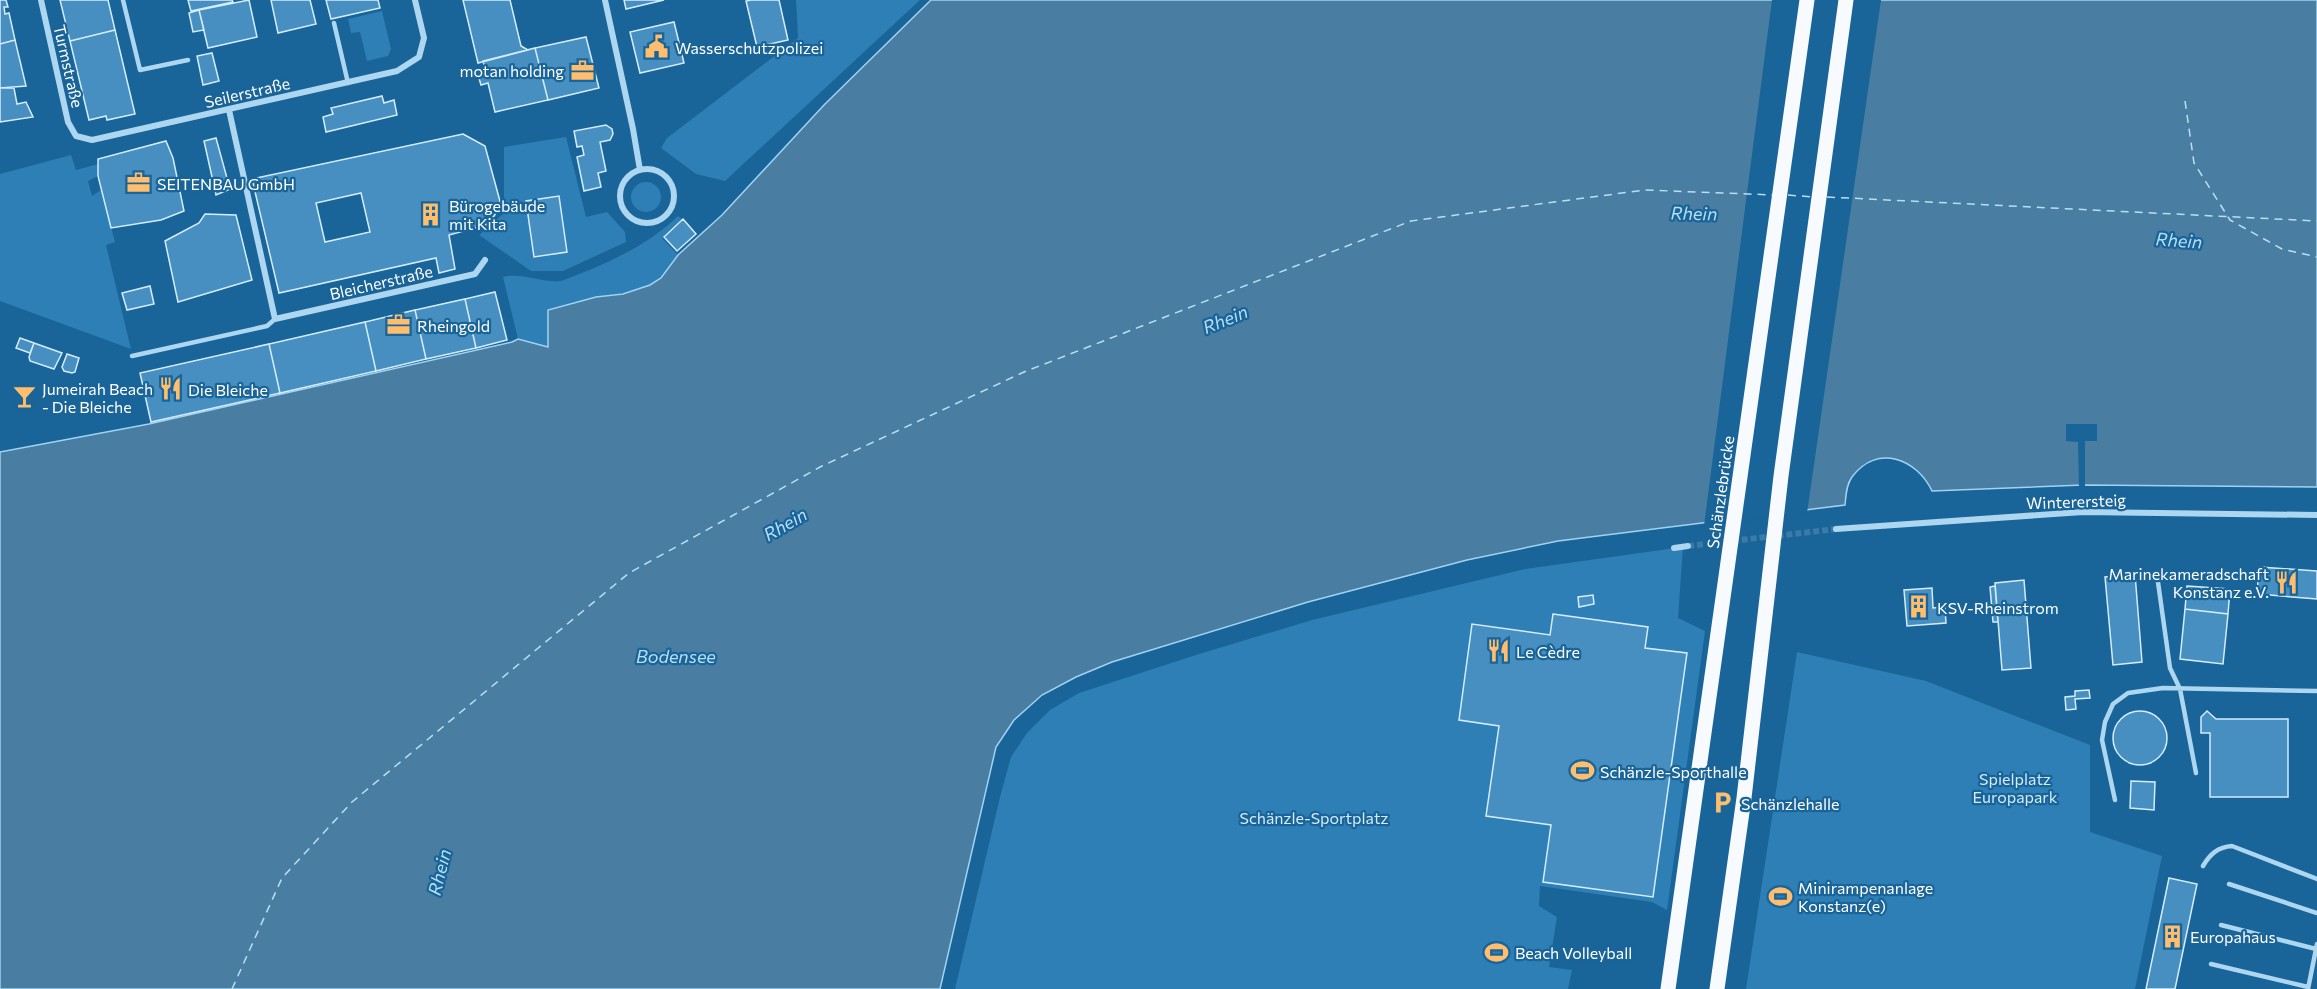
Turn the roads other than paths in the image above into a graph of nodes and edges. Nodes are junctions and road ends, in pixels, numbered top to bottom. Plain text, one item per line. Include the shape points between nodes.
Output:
1 (40, 0) edge
2 (123, 0) edge
3 (415, 0) edge
4 (604, 0) edge
5 (1807, 0) edge
6 (1846, 0) edge
7 (334, 23) dead end
8 (188, 60) dead end
9 (348, 82) junction
10 (229, 110) junction
11 (76, 136) joint
12 (640, 170) junction
13 (485, 260) dead end
14 (275, 319) junction
15 (132, 356) dead end
16 (2317, 515) edge
17 (1836, 529) tunnel mouth
18 (1688, 546) tunnel mouth
19 (1674, 548) dead end
20 (2157, 575) dead end
21 (2180, 689) junction
22 (2317, 691) edge
23 (2196, 773) dead end
24 (2115, 800) dead end
25 (2203, 866) dead end
26 (2317, 879) edge
27 (2229, 884) dead end
28 (2317, 913) edge
29 (2221, 925) dead end
30 (2317, 946) edge
31 (2211, 964) dead end
32 (2308, 988) edge
33 (1668, 989) edge
34 (1717, 989) edge

1 - 11 street, Turmstraße via 68,122
2 - 8 lane via 140,70
3 - 9 street, Seilerstraße via 424,38 419,57 398,72
4 - 12 street
5 - 33 main road, Schänzlebrücke
6 - 34 main road
7 - 9 lane
9 - 10 street, Seilerstraße
10 - 11 street, Seilerstraße via 92,140
10 - 14 street
12 - 12 street via 658,171 674,191 672,209 650,224 626,214 620,197 625,180
13 - 14 street, Bleicherstraße via 475,274
14 - 15 lane, Bleicherstraße via 267,326
16 - 17 street, Winterersteig via 2083,512
18 - 19 street
20 - 21 lane via 2170,668
21 - 22 lane
21 - 23 lane
21 - 24 lane via 2128,693 2113,704 2102,740
25 - 26 lane via 2213,852 2232,846
27 - 28 lane
29 - 30 lane
30 - 32 lane
31 - 32 lane

